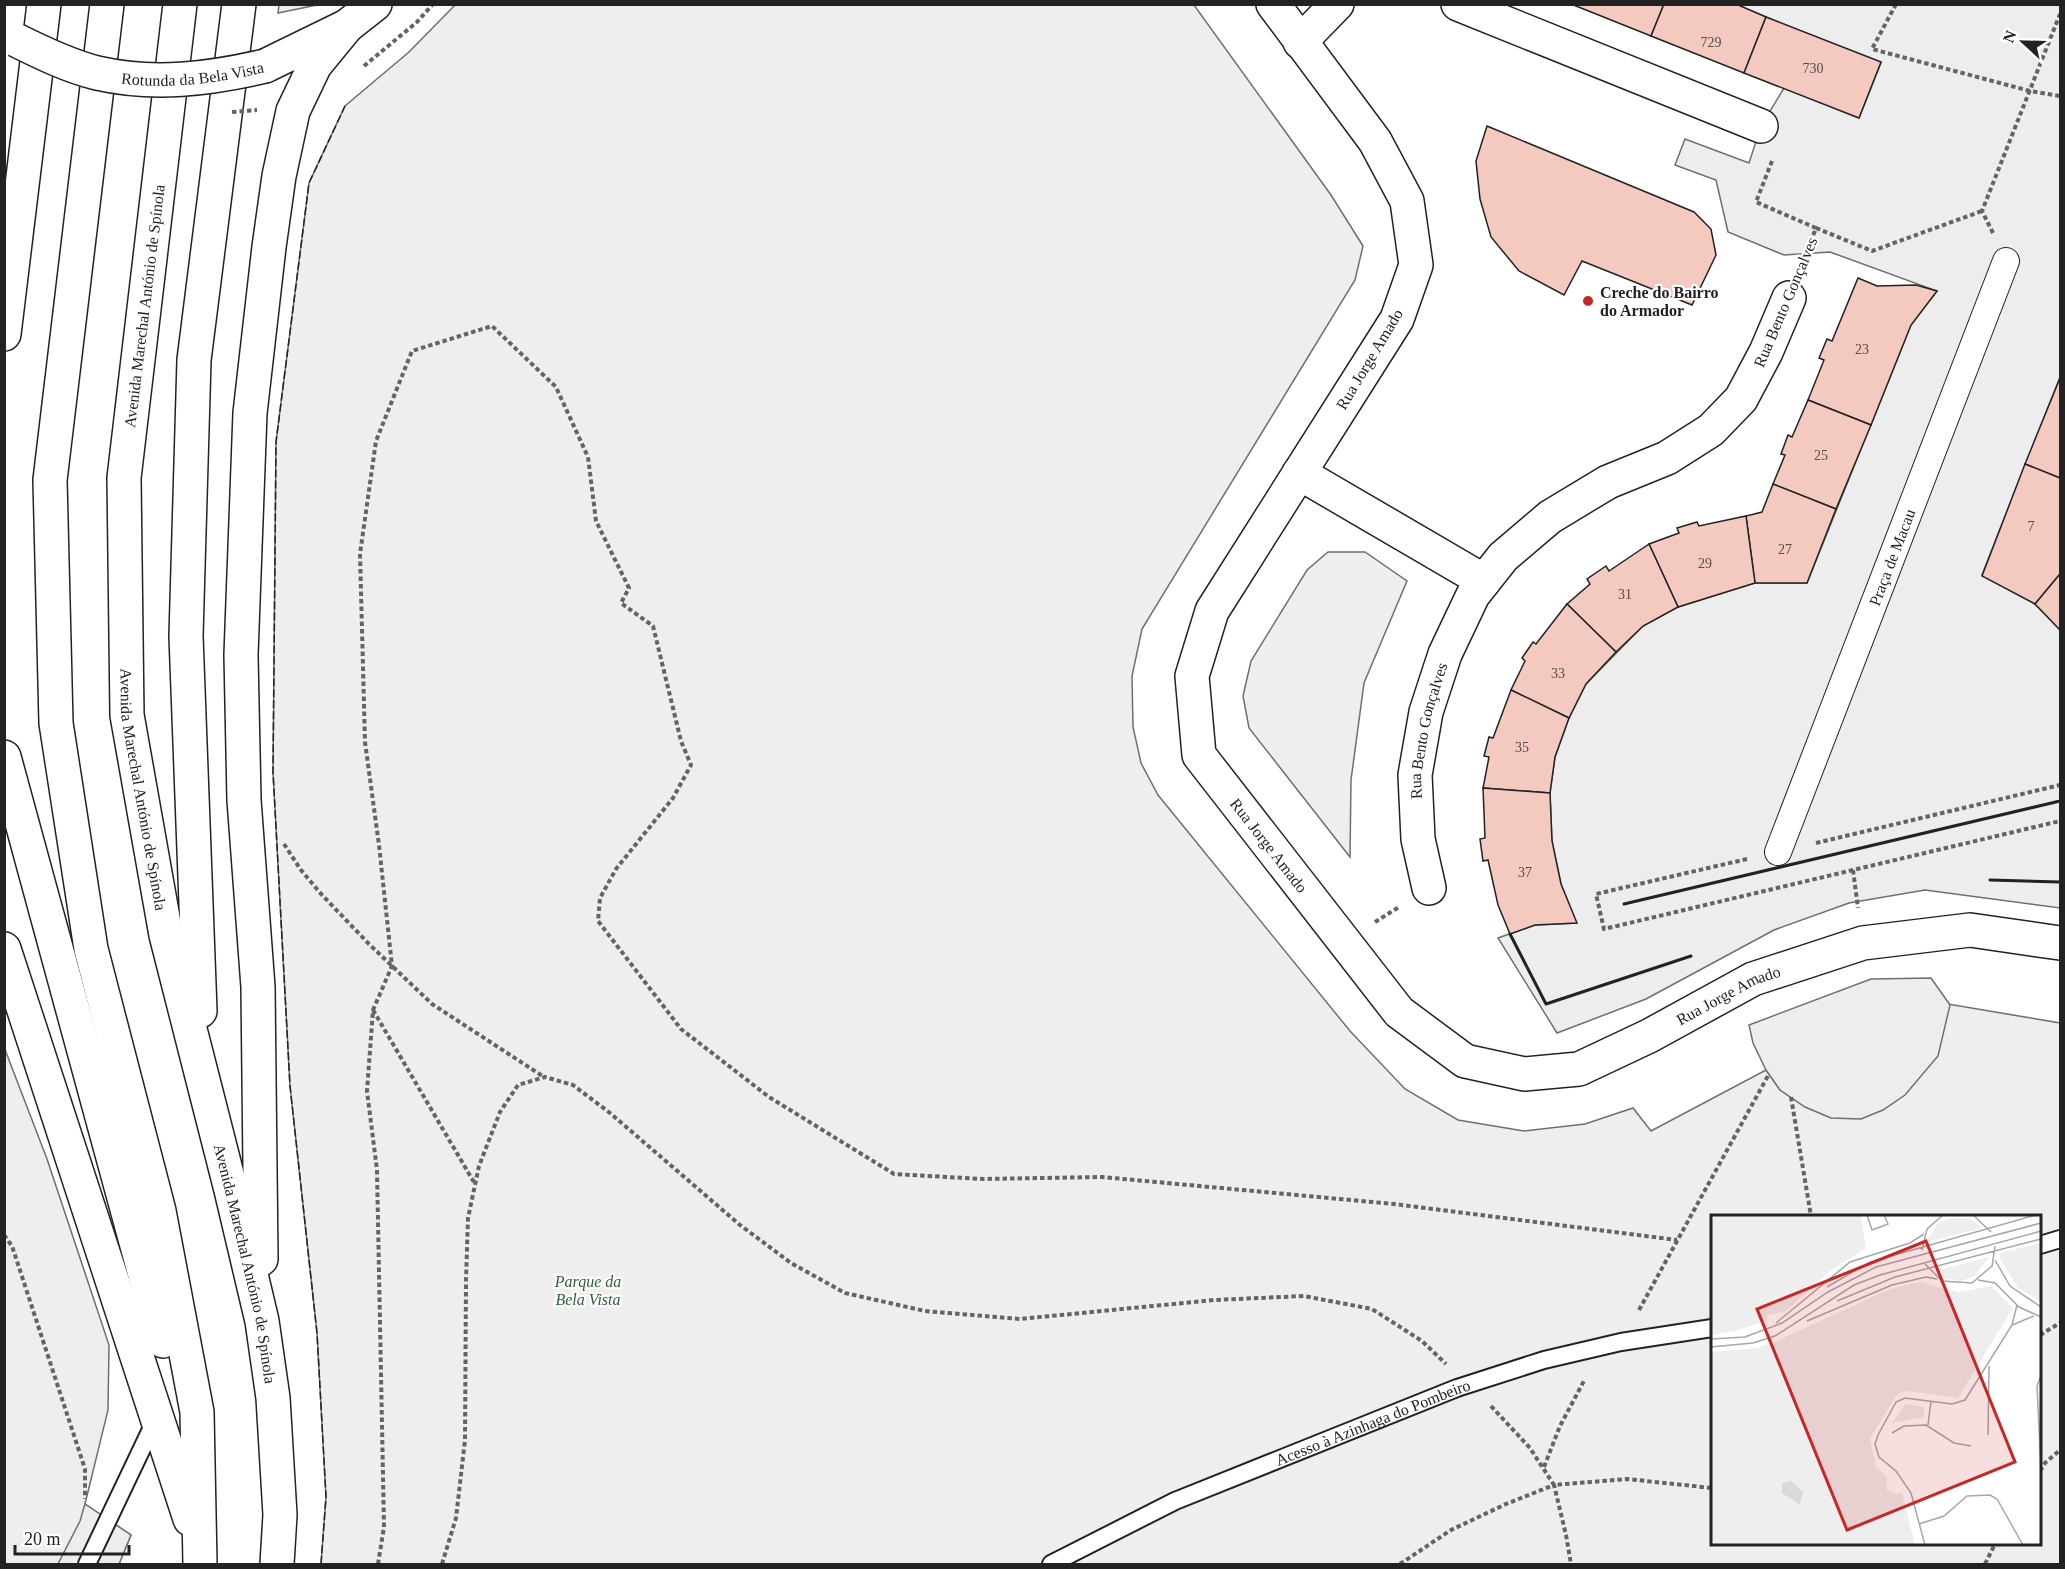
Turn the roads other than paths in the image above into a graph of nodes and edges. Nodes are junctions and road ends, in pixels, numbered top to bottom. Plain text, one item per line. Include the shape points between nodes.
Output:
1 (44, 4) edge
2 (107, 4) edge
3 (180, 4) edge
4 (239, 4) edge
5 (375, 4) edge
6 (1273, 4) edge
7 (1337, 4) edge
8 (1458, 4) edge
9 (347, 26) junction
10 (10, 36) edge
11 (1300, 42) junction
12 (1761, 126) road end
13 (2006, 261) road end
14 (1789, 298) road end
15 (4, 334) edge
16 (1299, 473) junction
17 (1484, 581) junction
18 (4, 757) edge
19 (1778, 852) road end
20 (1429, 888) road end
21 (2061, 943) edge
22 (4, 949) edge
23 (202, 1073) junction
24 (2061, 1239) edge
25 (2041, 1245) edge
26 (262, 1321) junction
27 (1711, 1328) edge
28 (156, 1418) junction
29 (200, 1558) edge
30 (87, 1564) edge
31 (277, 1564) edge
32 (1051, 1564) edge

1 - 15 main road
2 - 29 main road via 50,480 56,723 91,949 159,1211 198,1412
3 - 23 main road, Avenida Marechal António de Spínola via 124,478 127,714 166,935
4 - 23 main road via 194,371 186,636
5 - 9 main road, Rotunda da Bela Vista
6 - 11 main road
7 - 11 main road
8 - 12 main road
9 - 10 main road, Rotunda da Bela Vista, bridge via 265,66 219,77 157,80 97,73 57,60
9 - 26 main road via 315,64 293,111 279,176 250,413 242,666 244,800 258,987
11 - 16 main road, Rua Jorge Amado via 1375,141 1407,201 1416,265 1397,319
13 - 19 street, Praça de Macau
14 - 17 main road, Rua Bento Gonçalves via 1741,399 1711,430 1667,458 1608,482 1550,517 1503,557
16 - 17 main road
16 - 21 main road, Rua Jorge Amado via 1212,611 1192,676 1199,755 1399,1012 1465,1061 1524,1074 1579,1069 1753,979 1863,943 1970,930
17 - 20 main road, Rua Bento Gonçalves via 1473,595 1445,654 1424,723 1415,775 1418,839
18 - 29 main road via 162,1337
22 - 28 main road
23 - 26 main road, Avenida Marechal António de Spínola
24 - 25 lane
26 - 31 main road, Avenida Marechal António de Spínola via 273,1398 279,1491
27 - 32 lane, Acesso à Azinhaga do Pombeiro via 1621,1342 1544,1360 1468,1385 1175,1501
28 - 29 main road
28 - 30 lane

